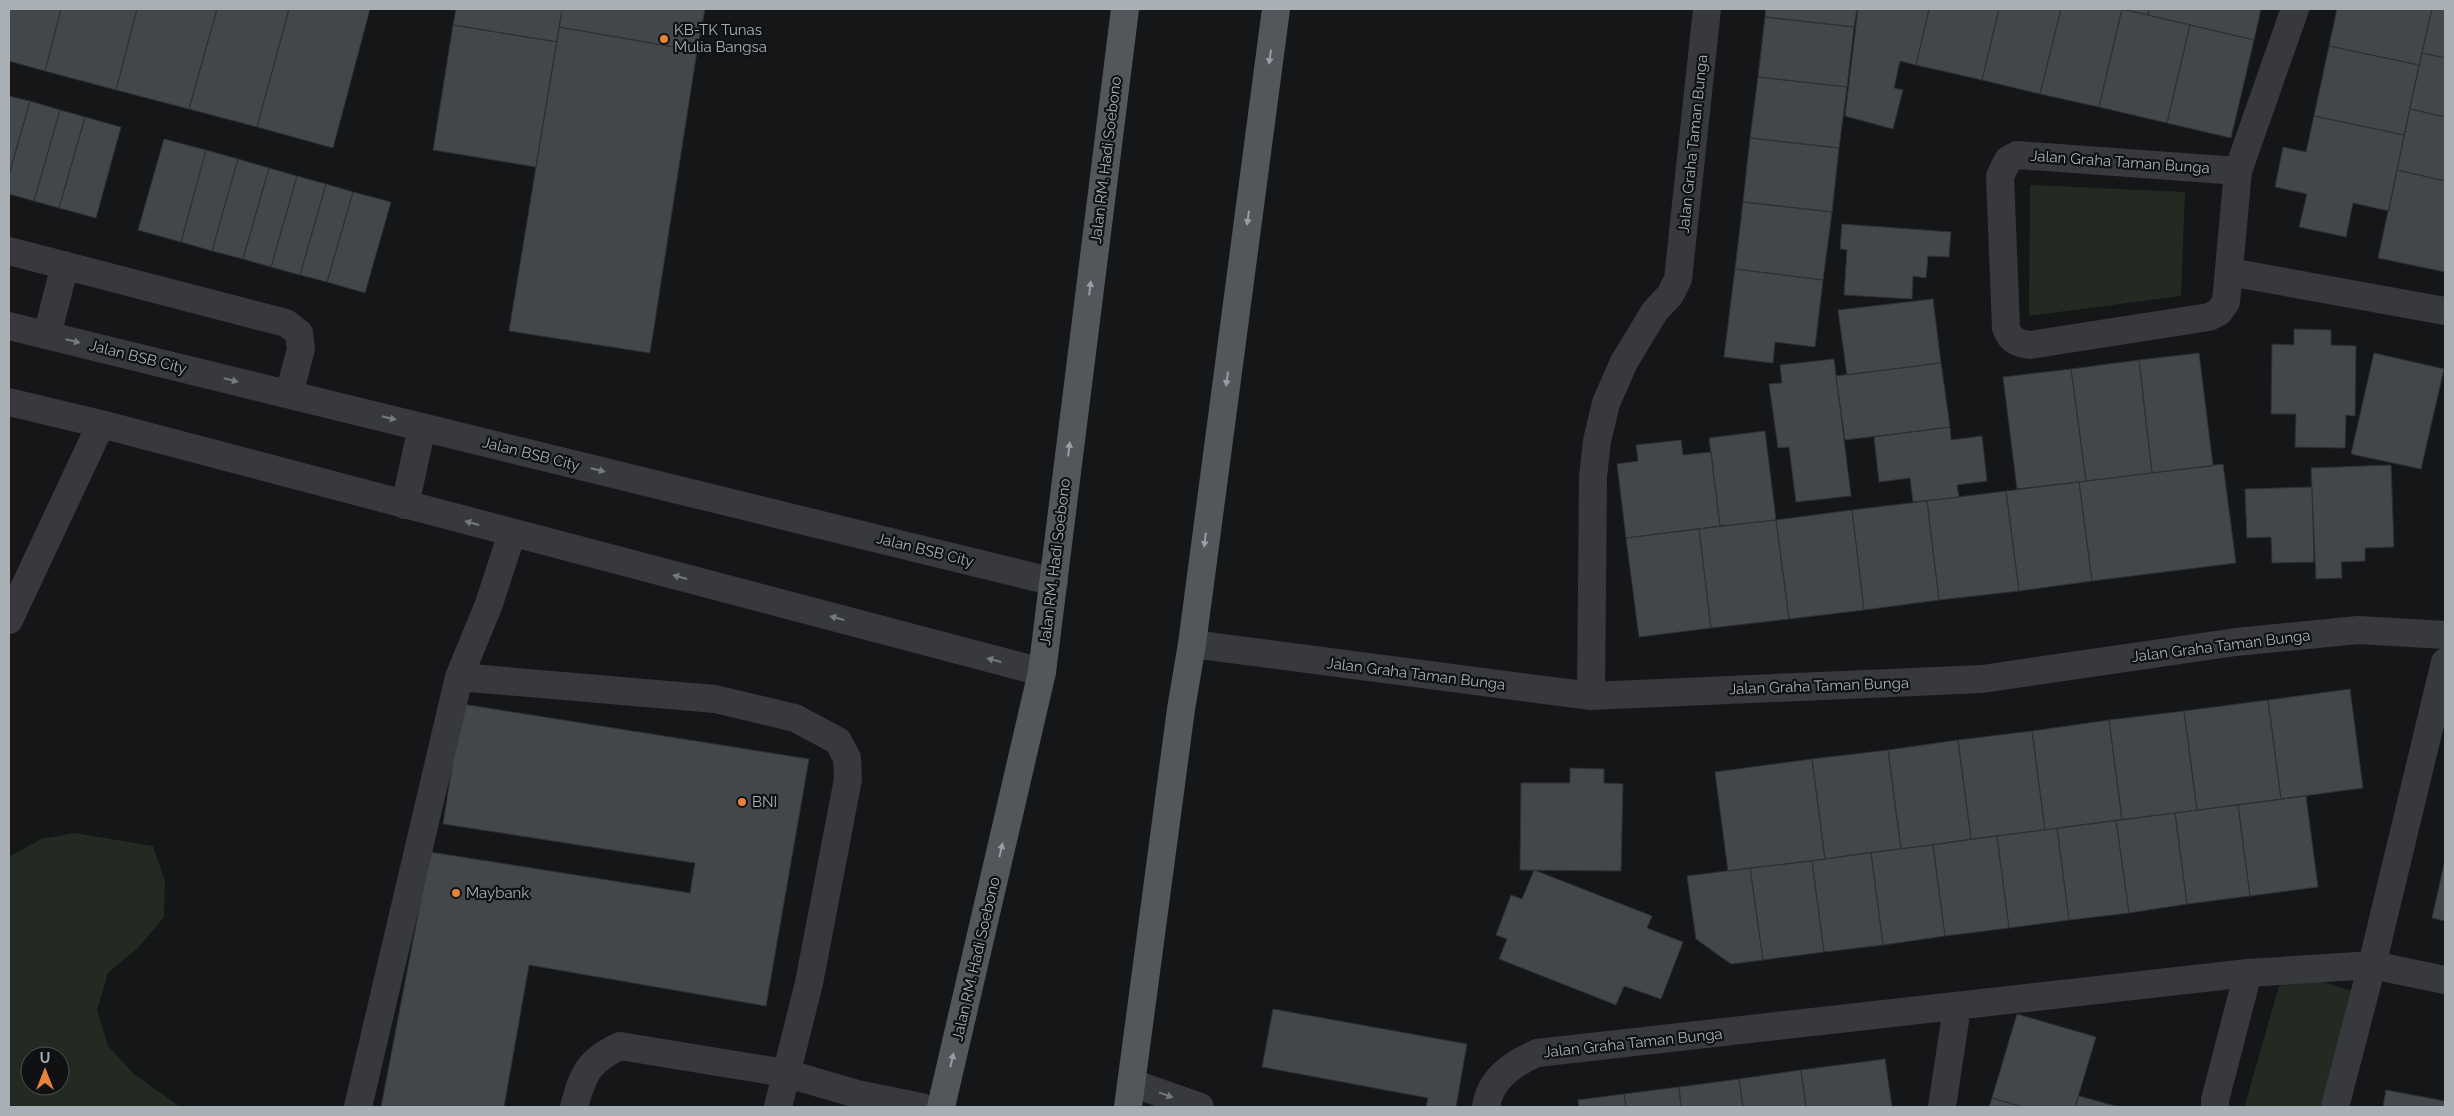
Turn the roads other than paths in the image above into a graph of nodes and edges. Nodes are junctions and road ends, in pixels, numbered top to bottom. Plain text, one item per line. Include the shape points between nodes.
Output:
1 (1125, 9) edge
2 (1276, 9) edge
3 (1707, 9) edge
4 (2295, 9) edge
5 (2238, 171) junction
6 (9, 251) edge
7 (64, 265) junction
8 (2230, 272) junction
9 (2445, 311) edge
10 (9, 326) edge
11 (48, 335) junction
12 (289, 394) junction
13 (9, 402) edge
14 (101, 424) junction
15 (422, 427) junction
16 (404, 505) junction
17 (512, 533) junction
18 (1054, 582) junction
19 (9, 620) edge
20 (2445, 635) edge
21 (1192, 644) junction
22 (2445, 662) edge
23 (1042, 672) junction
24 (459, 677) junction
25 (1591, 696) junction
26 (2372, 965) junction
27 (2248, 973) junction
28 (2445, 980) edge
29 (1957, 1008) junction
30 (785, 1073) junction
31 (1130, 1095) edge
32 (358, 1107) edge
33 (574, 1107) edge
34 (778, 1107) edge
35 (921, 1107) edge
36 (942, 1107) edge
37 (1200, 1107) edge
38 (1486, 1107) edge
39 (1942, 1107) edge
40 (2215, 1107) edge
41 (2335, 1107) edge

18 -> 1 main road, Jalan RM. Hadi Soebono
2 -> 21 main road
3 - 25 street, Jalan Graha Taman Bunga via 1678,279 1624,362 1606,403 1597,441 1593,477
4 - 5 street
5 - 8 street, Jalan Graha Taman Bunga
5 - 8 street, Jalan Graha Taman Bunga via 2017,155 2008,160 2000,176 2006,328 2017,343 2030,345 2209,317 2219,312 2226,302
6 - 7 street
7 - 11 street
7 - 12 street via 286,323 299,333 301,349
8 - 9 street
10 - 11 street, Jalan BSB City
11 -> 12 street, Jalan BSB City
12 -> 15 street, Jalan BSB City
13 - 14 street
14 - 16 street
14 - 19 street
15 - 16 street
15 -> 18 street, Jalan BSB City
17 -> 16 street
23 -> 17 street
17 - 24 street
18 - 23 main road, Jalan RM. Hadi Soebono
20 - 25 street, Jalan Graha Taman Bunga via 2358,630 2236,642 1982,680
21 - 25 street, Jalan Graha Taman Bunga
21 - 31 main road
22 - 26 street
36 -> 23 main road, Jalan RM. Hadi Soebono
24 - 30 street via 715,699 795,718 838,741 847,758 848,779 809,983
24 - 32 street
26 - 27 street, Jalan Graha Taman Bunga
26 - 28 street, Jalan Graha Taman Bunga
26 - 41 street
27 - 29 street, Jalan Graha Taman Bunga
27 - 40 street
29 - 38 street, Jalan Graha Taman Bunga via 1537,1053 1515,1062 1498,1079
29 - 39 street
30 - 33 street via 620,1046 600,1055 581,1079
30 - 34 street
30 - 35 street via 857,1094
31 -> 37 street

